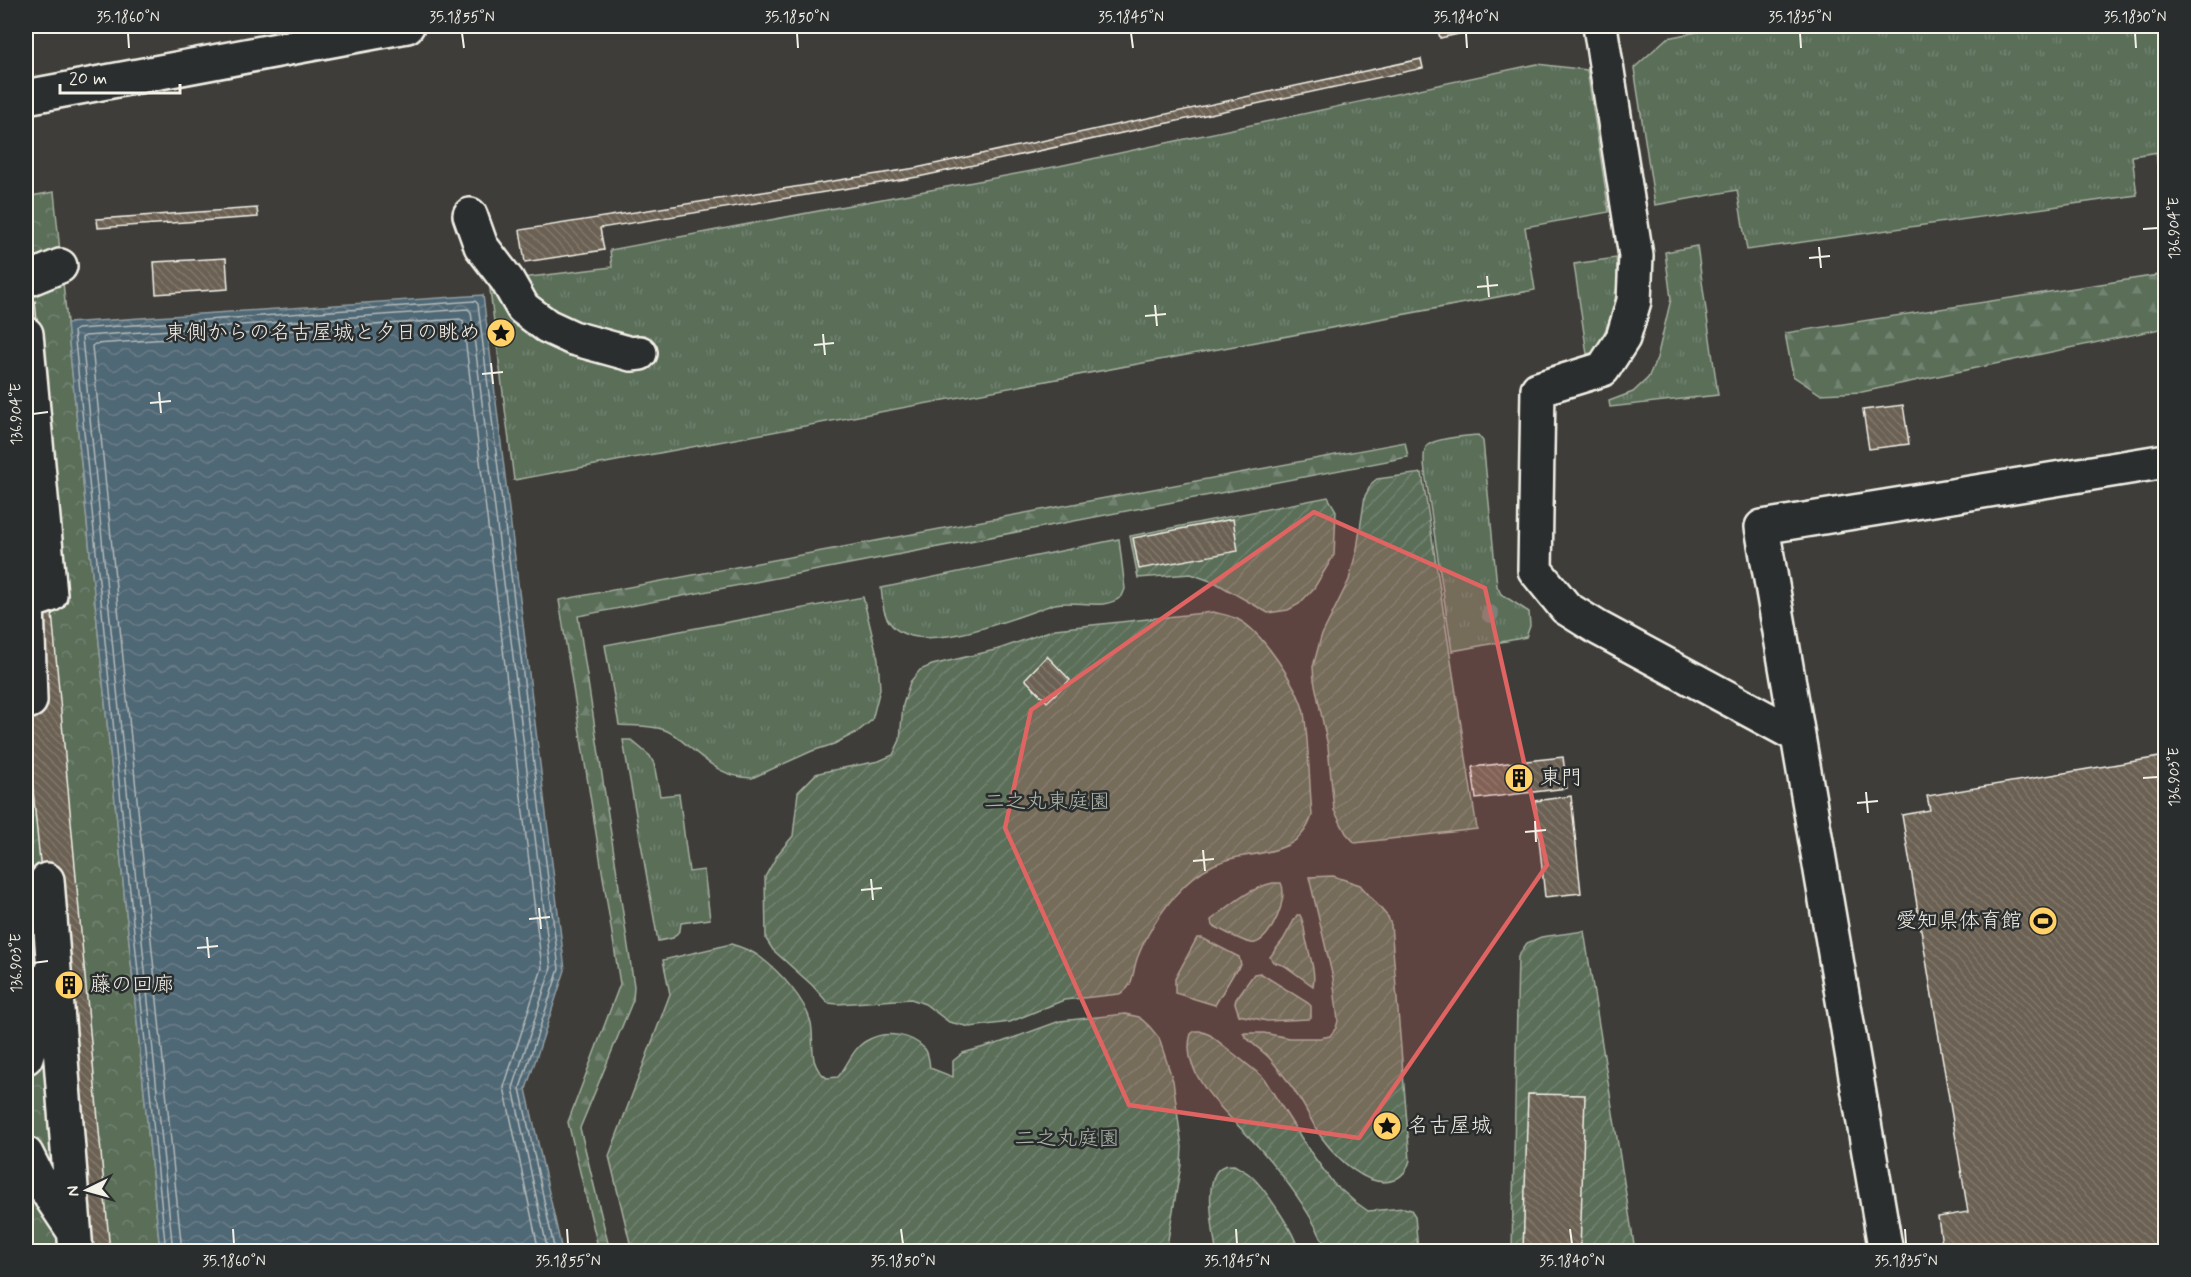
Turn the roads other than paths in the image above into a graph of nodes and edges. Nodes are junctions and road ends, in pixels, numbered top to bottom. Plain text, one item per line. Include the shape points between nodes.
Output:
1 (407, 26) edge
2 (1600, 26) edge
3 (26, 97) edge
4 (470, 216) dead end
5 (60, 266) dead end
6 (26, 280) edge
7 (26, 334) edge
8 (640, 353) dead end
9 (2166, 462) edge
10 (30, 701) dead end
11 (1798, 736) junction
12 (26, 1057) edge
13 (26, 1154) edge
14 (75, 1242) edge
15 (1886, 1251) edge

1 - 3 street
2 - 11 street via 1636,256 1634,301 1623,338 1603,369 1538,389 1535,570 1566,608
4 - 8 street via 481,246 523,308 547,326 573,338
5 - 6 street
7 - 10 street via 50,596 27,603
9 - 11 street via 1762,527
11 - 15 street
12 - 14 street via 36,1026 31,955 47,880
13 - 14 street

